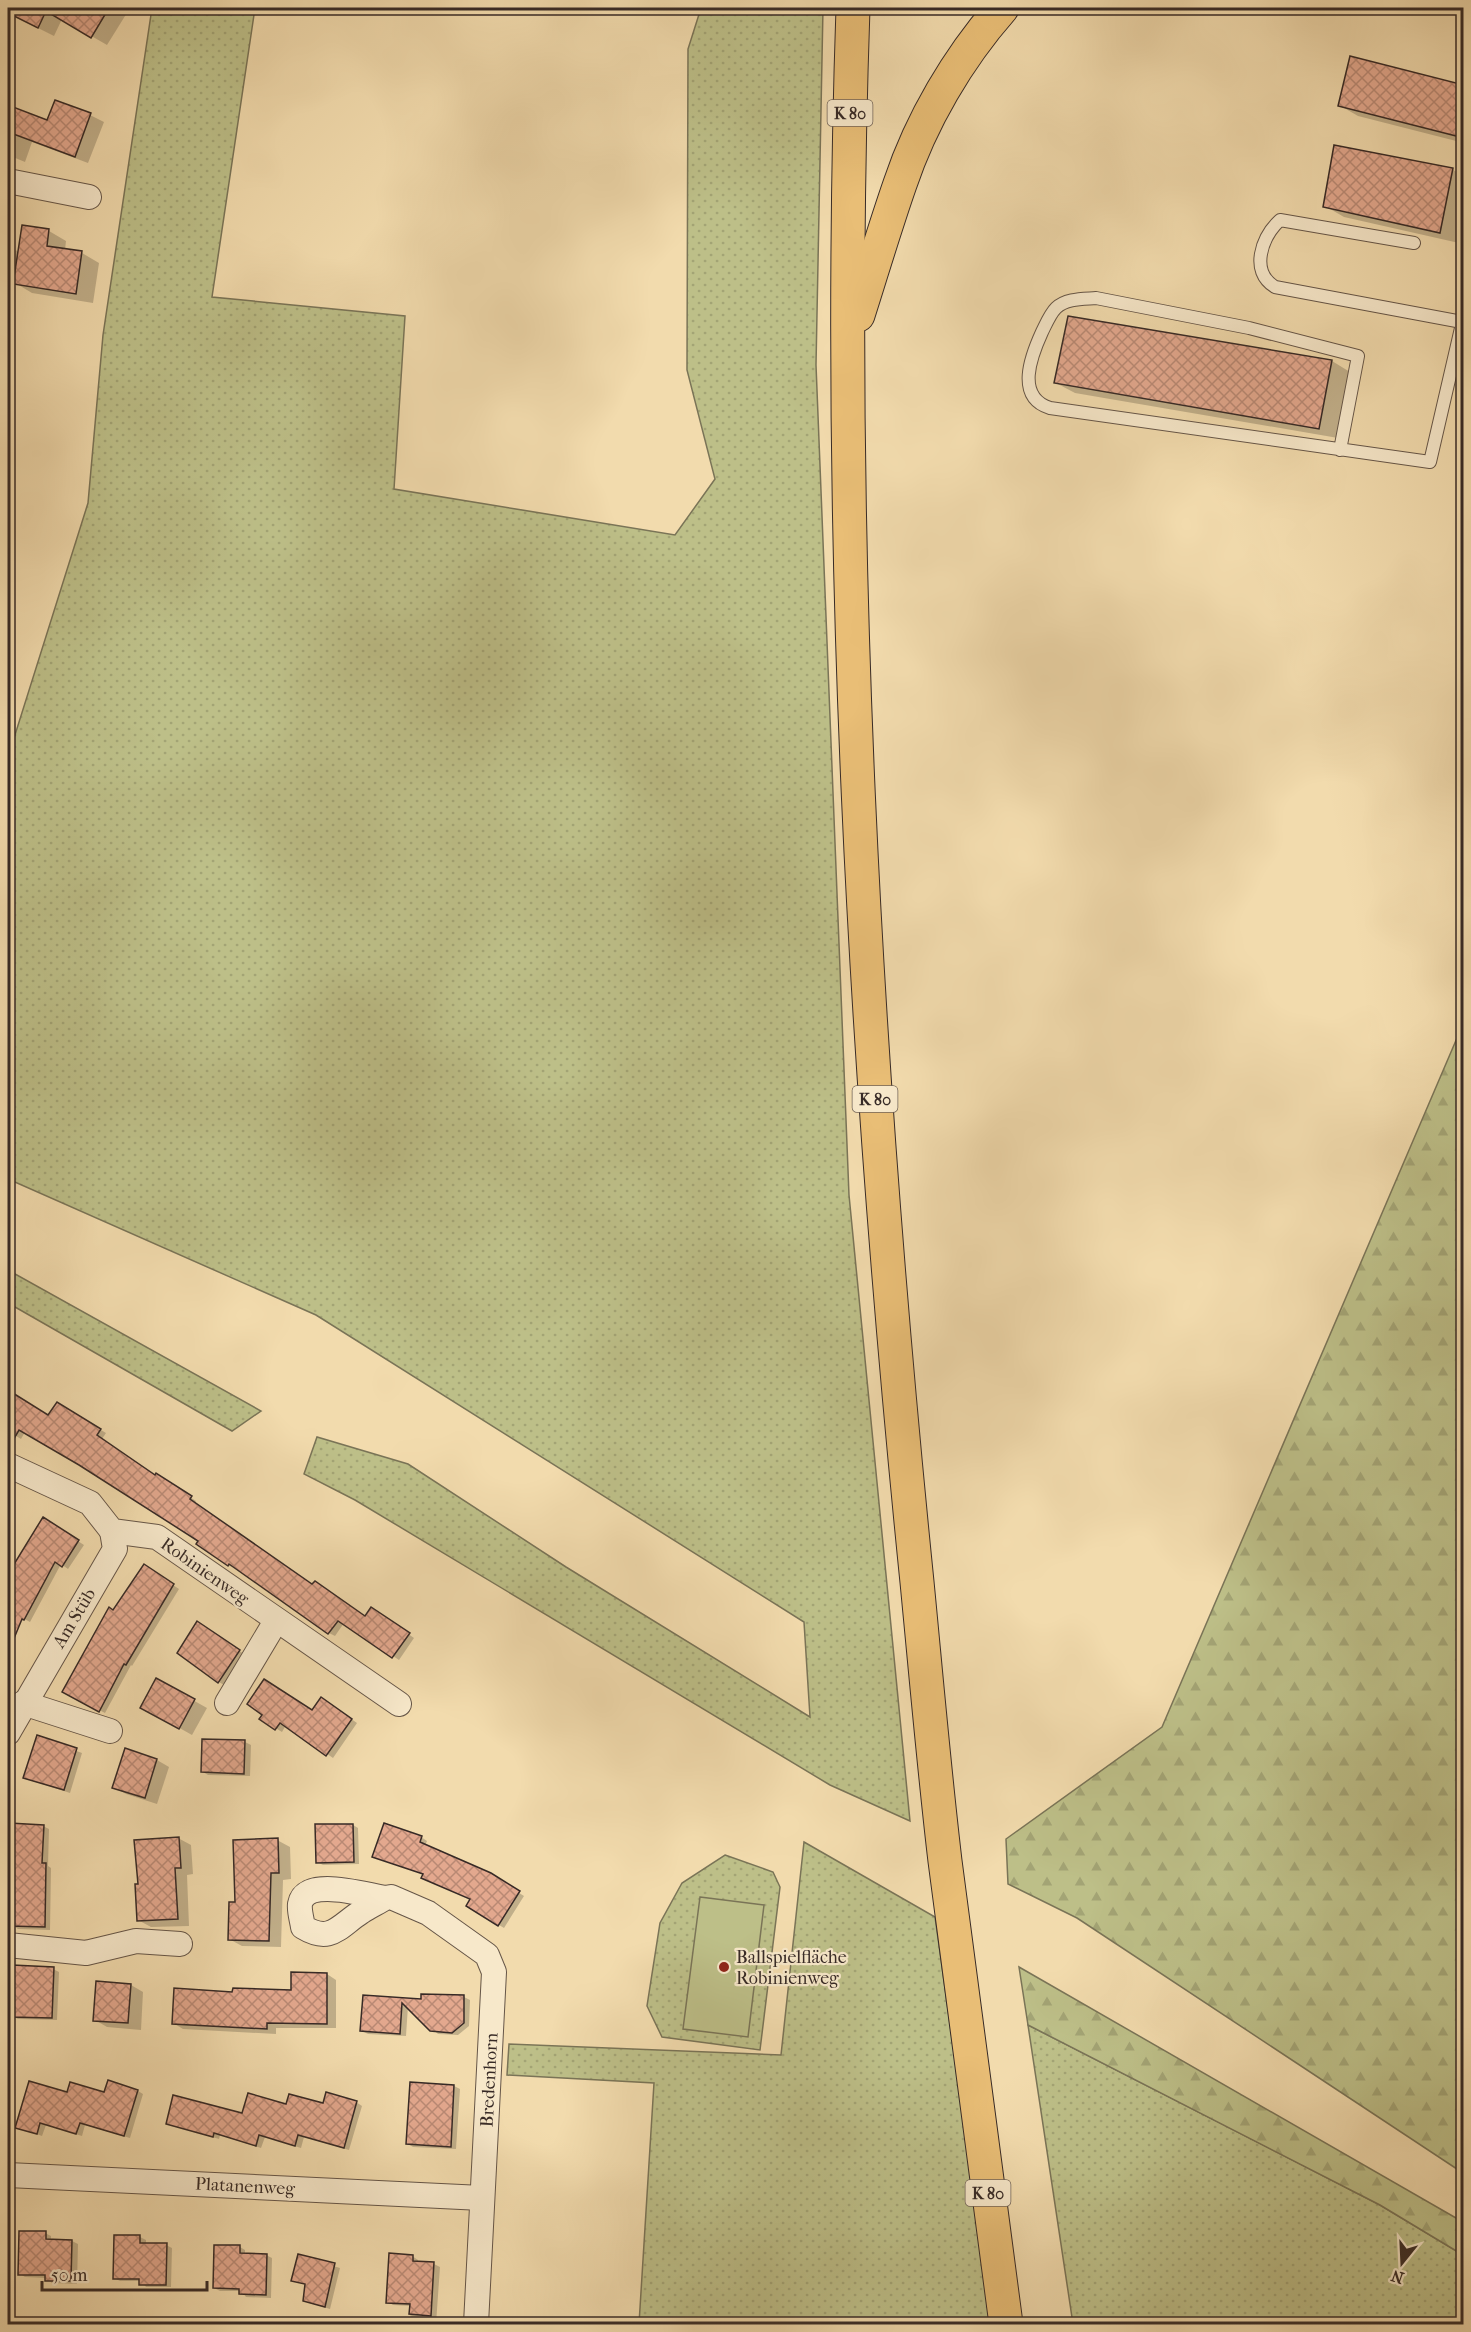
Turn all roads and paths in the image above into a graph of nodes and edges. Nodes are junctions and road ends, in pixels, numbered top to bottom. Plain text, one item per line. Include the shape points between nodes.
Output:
1 (853, 8) edge
2 (1002, 8) edge
3 (8, 181) edge
4 (89, 197) dead end
5 (1414, 243) dead end
6 (1463, 318) edge
7 (849, 342) junction
8 (1340, 450) junction
9 (8, 1466) edge
10 (112, 1531) junction
11 (276, 1621) junction
12 (23, 1703) junction
13 (227, 1703) dead end
14 (399, 1704) dead end
15 (110, 1731) dead end
16 (8, 1733) edge
17 (385, 1898) dead end
18 (180, 1944) dead end
19 (8, 1945) edge
20 (8, 2175) edge
21 (482, 2198) junction
22 (476, 2325) edge
23 (1006, 2325) edge

1 - 7 highway, K 80
2 - 7 highway via 963,60 913,152
3 - 4 street
5 - 6 lane via 1280,220 1269,231 1260,270 1275,287
6 - 8 lane via 1430,462
7 - 23 highway, K 80 via 857,789 882,1196 944,1854
8 - 8 lane via 1039,405 1031,394 1028,377 1035,348 1057,307 1072,300 1096,298 1249,328 1358,356
9 - 10 street via 90,1503
10 - 11 street, Robinienweg via 157,1537
10 - 12 street, Am Stüb via 115,1549
11 - 13 street
11 - 14 street, Robinienweg
12 - 15 street
12 - 16 street, Am Stüb
17 - 21 street, Bredenhorn via 428,1913 487,1955 494,1972
18 - 19 street via 136,1941 86,1953
20 - 21 street, Platanenweg
21 - 22 street, Bredenhorn

